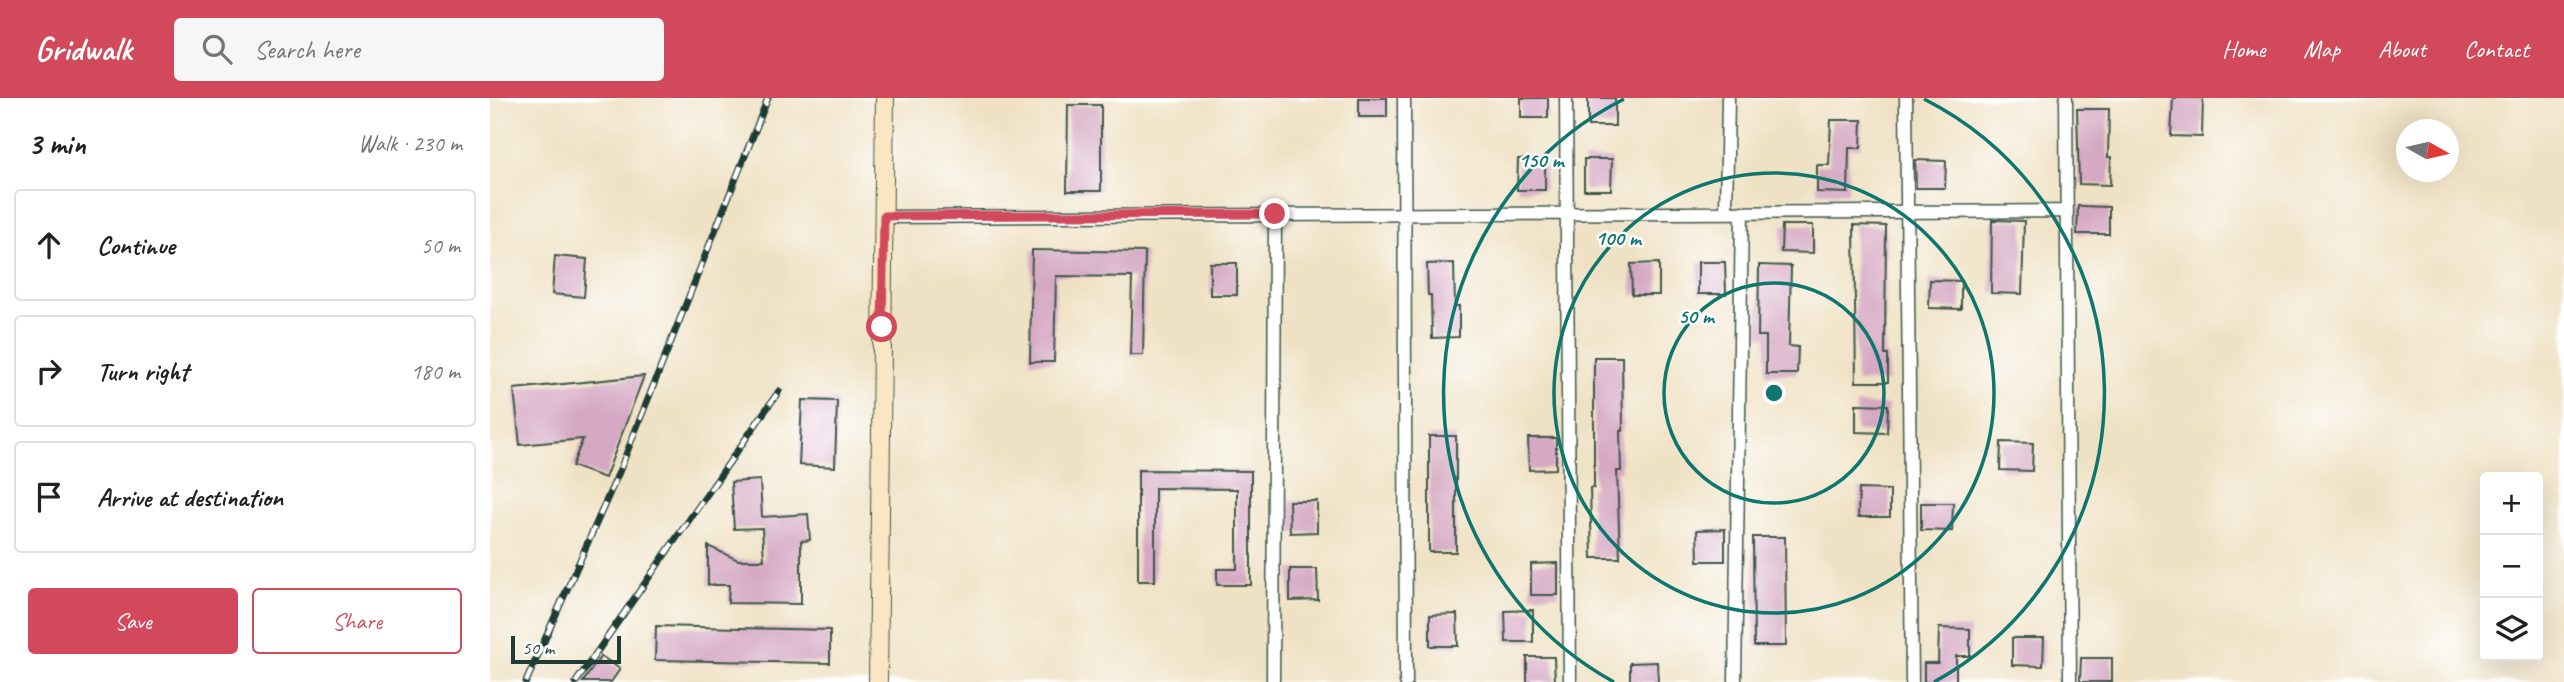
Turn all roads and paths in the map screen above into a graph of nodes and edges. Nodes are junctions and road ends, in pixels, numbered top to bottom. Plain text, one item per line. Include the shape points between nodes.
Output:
1 (885, 98) edge
2 (1404, 98) edge
3 (1566, 98) edge
4 (1728, 98) edge
5 (1906, 98) edge
6 (2066, 98) edge
7 (1907, 211) junction
8 (2067, 211) junction
9 (1726, 212) junction
10 (1742, 212) junction
11 (1566, 213) junction
12 (1275, 214) junction
13 (1403, 214) junction
14 (884, 216) junction
15 (878, 682) edge
16 (1273, 682) edge
17 (1406, 682) edge
18 (1570, 682) edge
19 (1735, 682) edge
20 (1912, 682) edge
21 (2070, 682) edge

1 - 14 main road
2 - 13 street
3 - 11 street
4 - 9 street
5 - 7 street
6 - 8 street
7 - 8 street
7 - 10 street
7 - 20 street
8 - 21 street
9 - 10 street
9 - 11 street
10 - 19 street
11 - 13 street
11 - 18 street
12 - 13 street
12 - 14 street
12 - 16 street
13 - 17 street
14 - 15 main road

